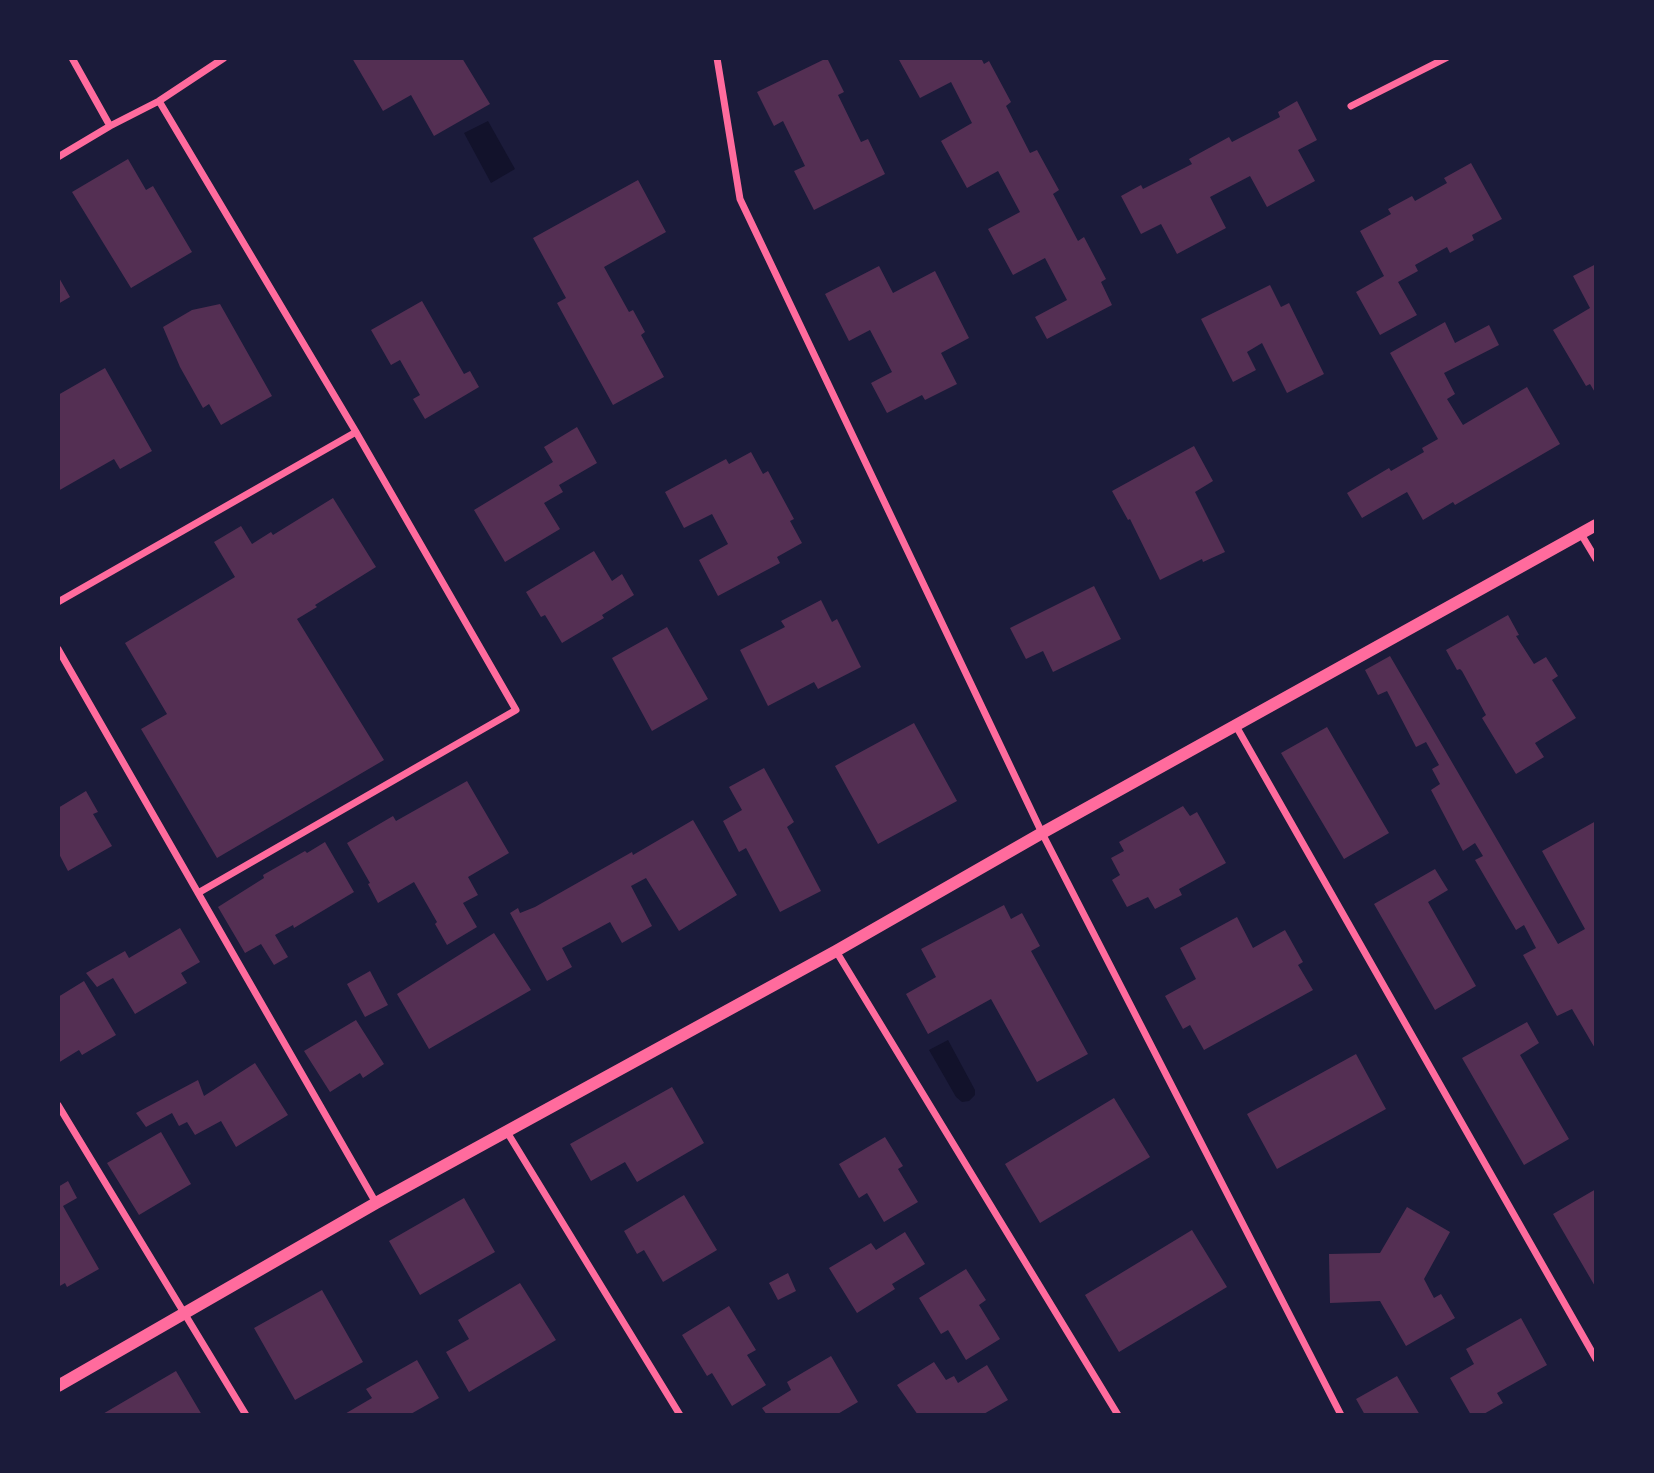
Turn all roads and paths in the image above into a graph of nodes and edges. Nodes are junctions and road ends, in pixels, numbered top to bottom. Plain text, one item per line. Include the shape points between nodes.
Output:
1 (72, 58) edge
2 (225, 58) edge
3 (717, 58) edge
4 (1446, 58) edge
5 (159, 102) junction
6 (1351, 106) dead end
7 (110, 126) junction
8 (58, 157) edge
9 (356, 432) junction
10 (1596, 525) edge
11 (1581, 534) junction
12 (1596, 559) edge
13 (58, 602) edge
14 (58, 649) edge
15 (1236, 726) junction
16 (1042, 833) junction
17 (198, 893) junction
18 (836, 950) junction
19 (58, 1105) edge
20 (507, 1132) junction
21 (376, 1203) junction
22 (184, 1315) junction
23 (1596, 1359) edge
24 (58, 1386) edge
25 (246, 1415) edge
26 (680, 1415) edge
27 (1118, 1415) edge
28 (1340, 1415) edge

1 - 7 street
2 - 5 street
3 - 16 street via 740,199
4 - 6 street
5 - 7 street
5 - 9 street
7 - 8 street
9 - 13 street
9 - 17 street via 516,710
10 - 11 street
11 - 12 street
11 - 15 street
14 - 17 street
15 - 16 street
15 - 23 street
16 - 18 street
16 - 28 street
17 - 21 street
18 - 20 street
18 - 27 street
19 - 22 street
20 - 21 street
20 - 26 street
21 - 22 street
22 - 24 street
22 - 25 street

